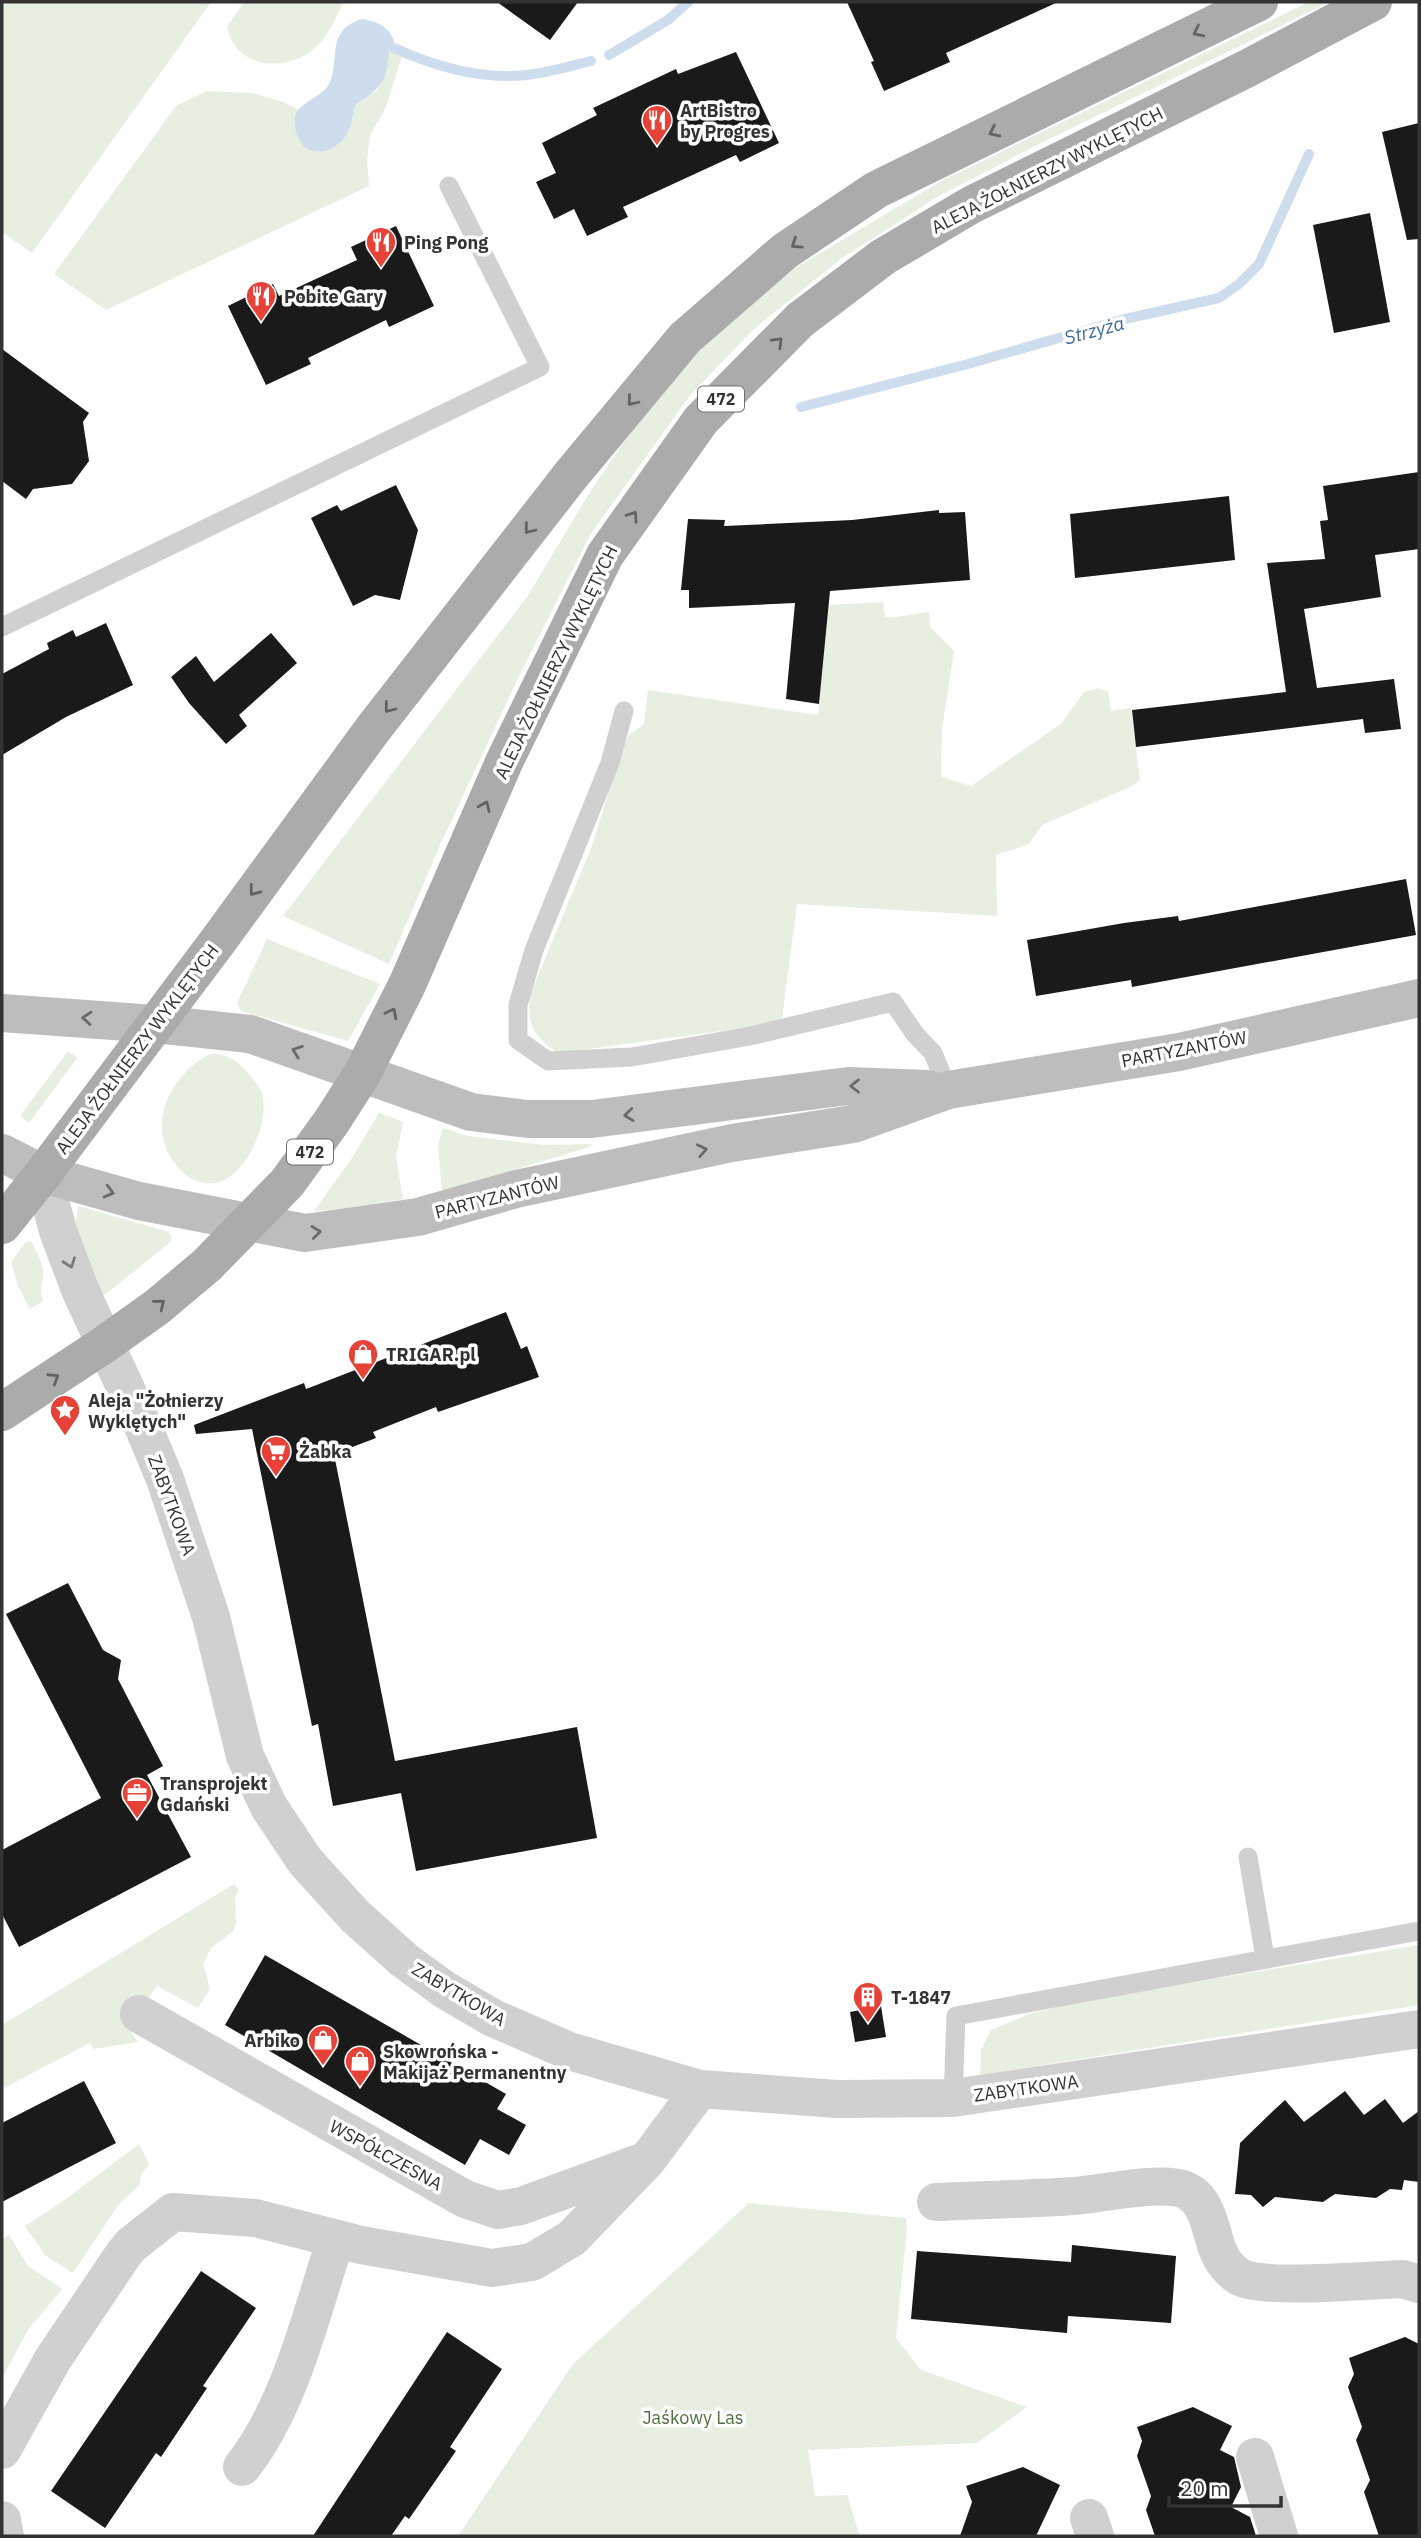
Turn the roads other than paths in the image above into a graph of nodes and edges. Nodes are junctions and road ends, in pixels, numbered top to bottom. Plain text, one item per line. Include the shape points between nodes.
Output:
1 (1259, 2) edge
2 (1373, 2) edge
3 (449, 186) dead end
4 (6, 617) edge
5 (624, 711) dead end
6 (1419, 998) edge
7 (2, 1013) edge
8 (155, 1024) junction
9 (362, 1074) junction
10 (948, 1090) junction
11 (2, 1153) edge
12 (43, 1174) junction
13 (248, 1223) junction
14 (2, 1225) edge
15 (106, 1345) junction
16 (2, 1412) edge
17 (1248, 1857) dead end
18 (1419, 1931) edge
19 (1265, 1958) junction
20 (139, 2014) dead end
21 (1419, 2029) edge
22 (700, 2089) junction
23 (953, 2098) junction
24 (648, 2159) junction
25 (936, 2202) dead end
26 (336, 2239) junction
27 (1419, 2284) edge
28 (2, 2450) edge
29 (1255, 2457) dead end
30 (242, 2467) dead end
31 (2, 2520) edge
32 (5, 2536) edge
33 (1279, 2536) edge

1 -> 8 main road, ALEJA ŻOŁNIERZY WYKLĘTYCH via 876,190 785,251 685,338 571,475 373,729
9 -> 2 main road, ALEJA ŻOŁNIERZY WYKLĘTYCH / 472 via 407,985 505,760 605,555 701,420 800,320 883,257 971,205
3 - 4 lane via 540,367
5 - 10 lane via 610,763 534,950 518,1005 518,1040 548,1060 632,1057 750,1037 893,1002 933,1053
6 - 10 street, PARTYZANTÓW via 1179,1052
8 -> 7 street, PARTYZANTÓW
9 -> 8 street, PARTYZANTÓW via 250,1034
8 - 12 main road, ALEJA ŻOŁNIERZY WYKLĘTYCH
10 -> 9 street, PARTYZANTÓW via 848,1086 592,1119 528,1119 471,1112
9 - 13 main road, ALEJA ŻOŁNIERZY WYKLĘTYCH / 472 via 287,1183
13 -> 10 street, PARTYZANTÓW via 305,1233 418,1217 529,1186 732,1143 853,1124
11 - 12 street, PARTYZANTÓW
12 -> 13 street, PARTYZANTÓW
12 - 14 main road, ALEJA ŻOŁNIERZY WYKLĘTYCH
12 -> 15 street, ZABYTKOWA via 58,1231
15 -> 13 main road, ALEJA ŻOŁNIERZY WYKLĘTYCH / 472 via 207,1265
16 -> 15 main road, ALEJA ŻOŁNIERZY WYKLĘTYCH / 472
15 - 22 street, ZABYTKOWA via 177,1515 211,1617 245,1756 269,1807 305,1861 355,1916 404,1960 492,2018 569,2051
17 - 19 lane
18 - 19 lane
19 - 23 lane via 956,2016
20 - 24 street, WSPÓŁCZESNA via 465,2199 498,2210 521,2206
21 - 23 street, ZABYTKOWA
22 - 23 street, ZABYTKOWA via 836,2099
22 - 24 street
24 - 26 street via 572,2238 532,2262 492,2267
25 - 27 street via 1174,2187 1197,2198 1228,2268 1241,2277 1265,2284 1403,2279
26 - 28 street via 255,2218 173,2211 123,2255 53,2359
26 - 30 street via 286,2387 258,2447
29 - 33 street
31 - 32 street

